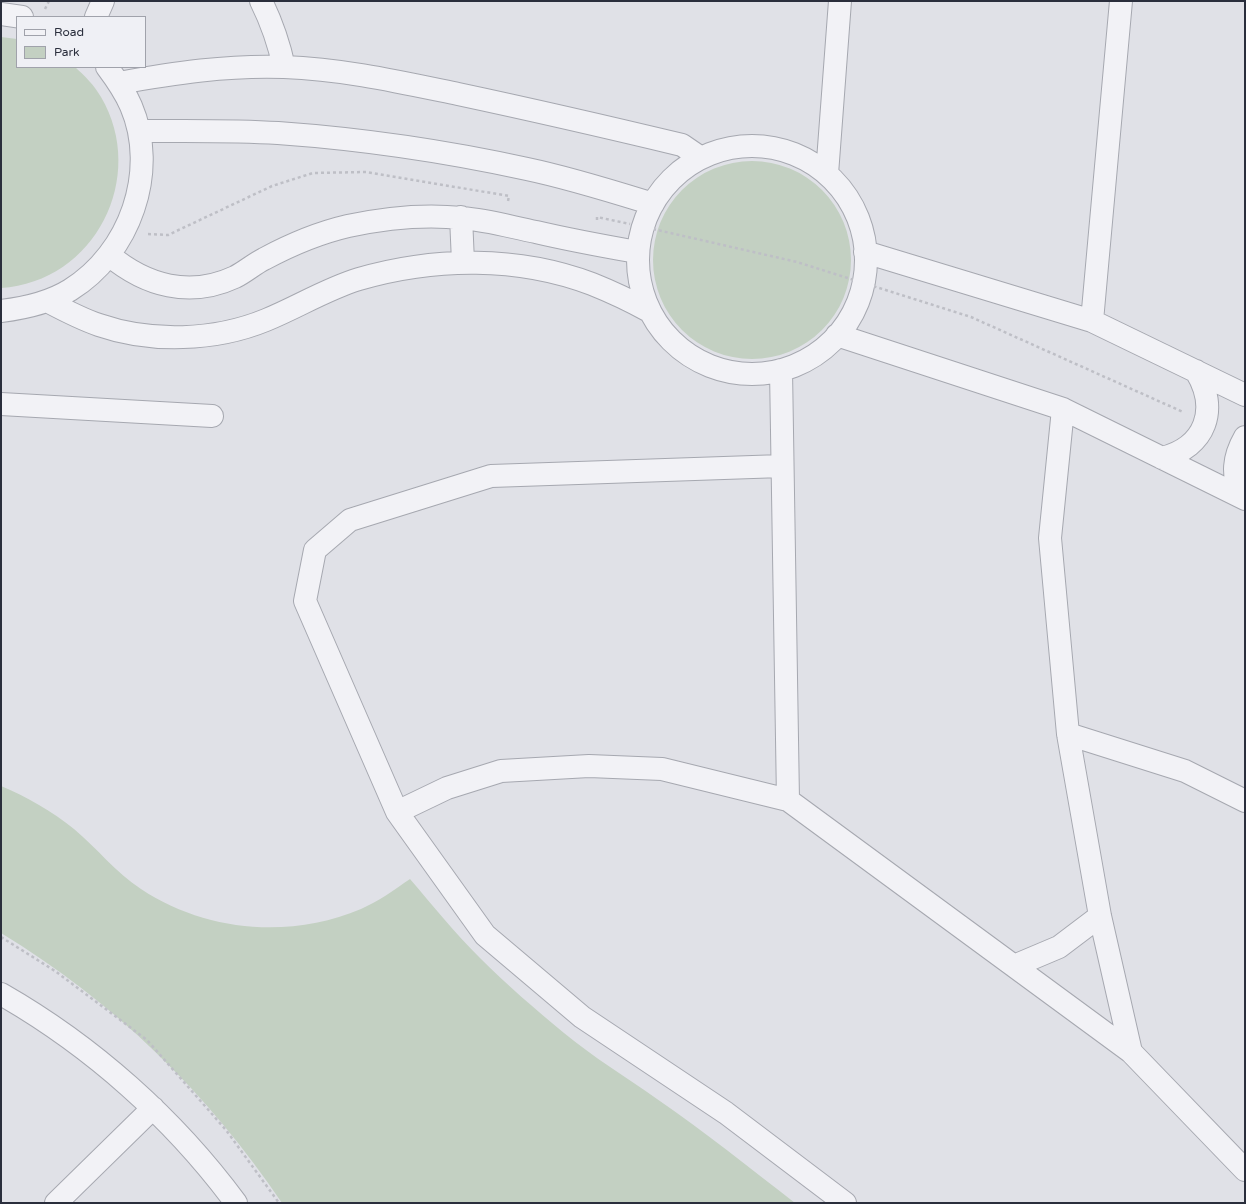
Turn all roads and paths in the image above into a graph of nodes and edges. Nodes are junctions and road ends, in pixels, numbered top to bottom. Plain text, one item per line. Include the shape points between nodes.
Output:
1 (103, 1) edge
2 (261, 1) edge
3 (840, 1) edge
4 (1121, 1) edge
5 (96, 16) edge
6 (284, 67) junction
7 (113, 75) edge
8 (139, 131) junction
9 (701, 158) junction
10 (827, 174) junction
11 (653, 204) junction
12 (461, 217) junction
13 (501, 224) junction
14 (643, 227) junction
15 (124, 233) junction
16 (591, 244) junction
17 (637, 252) junction
18 (865, 252) junction
19 (109, 255) junction
20 (463, 262) junction
21 (862, 283) junction
22 (47, 301) junction
23 (1, 311) edge
24 (650, 311) junction
25 (1092, 321) junction
26 (837, 335) junction
27 (781, 370) junction
28 (1196, 371) junction
29 (1245, 395) edge
30 (1, 404) edge
31 (1063, 409) junction
32 (212, 416) dead end
33 (1205, 422) junction
34 (1245, 437) edge
35 (1162, 458) junction
36 (782, 466) junction
37 (1243, 498) edge
38 (1068, 734) junction
39 (788, 800) junction
40 (1245, 801) edge
41 (397, 812) junction
42 (1100, 916) junction
43 (1, 937) edge
44 (1014, 966) junction
45 (1, 994) edge
46 (1131, 1052) junction
47 (153, 1108) junction
48 (1245, 1170) edge
49 (56, 1203) edge
50 (236, 1203) edge
51 (279, 1203) edge
52 (845, 1203) edge

1 - 5 street
2 - 6 street via 279,44
3 - 10 street
4 - 25 street
6 - 7 street
6 - 9 street via 359,74 540,111 682,145
7 - 8 street via 131,106
8 - 11 street via 277,133 415,148 528,169
8 - 15 street via 142,157 140,184 134,209
9 - 10 street via 722,150 744,146 766,147 788,152 809,161
9 - 11 street via 682,170 666,185
10 - 18 street via 842,190 854,209 862,230
11 - 14 street
12 - 13 street
12 - 19 street via 407,217 347,227 317,235 289,247 236,277 198,287 178,287 141,277
12 - 20 street
13 - 15 path via 509,196 366,172 312,173 272,186 168,235
13 - 16 street
14 - 16 path via 597,217
14 - 17 street
14 - 21 path via 797,262
15 - 19 street
16 - 17 street
17 - 24 street via 642,290
18 - 21 street
18 - 25 street
19 - 22 street via 92,274 70,290
20 - 22 street via 394,270 323,292 265,320 239,329 193,336 157,336 128,332 73,315
20 - 24 street via 509,265 560,274 621,296
21 - 26 street via 850,317
21 - 33 path via 971,317
22 - 23 street
24 - 27 street via 661,330 676,346 715,369 737,374
25 - 28 street
26 - 27 street via 821,350 802,362
26 - 31 street
27 - 36 street
28 - 29 street
28 - 33 street via 1207,396 1208,410
30 - 32 street
31 - 35 street
31 - 38 street via 1050,538
33 - 35 street via 1193,443 1173,455
34 - 37 street via 1240,444 1234,471 1236,484
35 - 37 street
36 - 39 street
36 - 41 street via 491,476 350,520 315,550 305,601
38 - 40 street via 1185,771
38 - 42 street
39 - 41 street via 662,769 589,766 501,771 447,788
39 - 44 street
41 - 52 street via 485,935 582,1017 726,1113
42 - 44 street via 1059,947
42 - 46 street
43 - 51 path via 55,971 147,1040 226,1130
44 - 46 street
45 - 47 street via 67,1036
46 - 48 street
47 - 49 street
47 - 50 street via 192,1149

